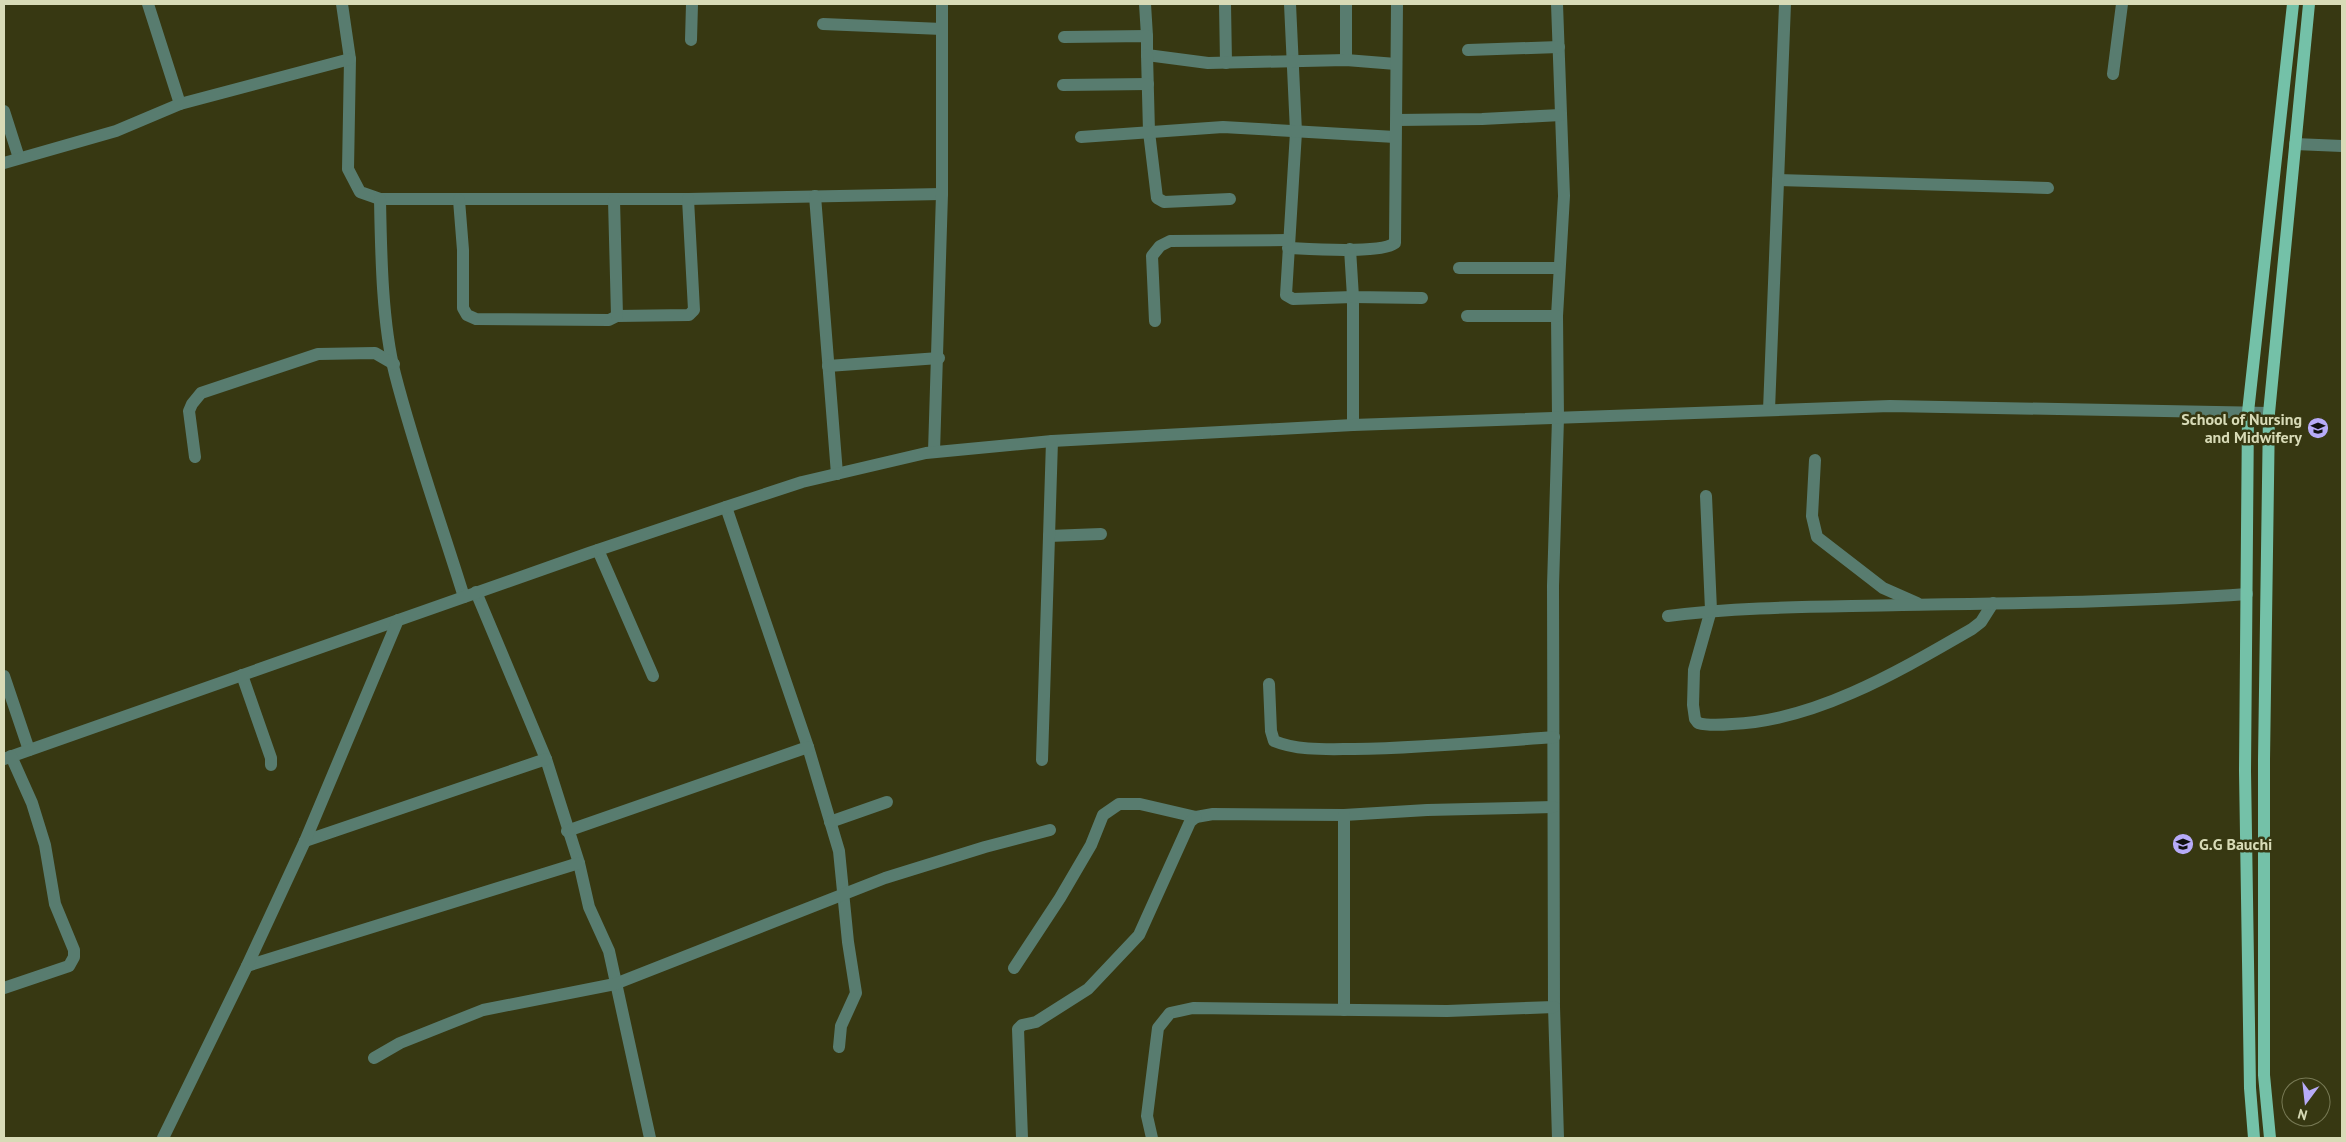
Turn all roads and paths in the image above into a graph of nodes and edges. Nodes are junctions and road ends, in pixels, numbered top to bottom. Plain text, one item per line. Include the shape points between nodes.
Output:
1 (148, 4) edge
2 (342, 4) edge
3 (692, 4) edge
4 (942, 4) edge
5 (1145, 4) edge
6 (1225, 4) edge
7 (1290, 4) edge
8 (1346, 4) edge
9 (1397, 4) edge
10 (1557, 4) edge
11 (1785, 4) edge
12 (2122, 4) edge
13 (2293, 4) edge
14 (2309, 4) edge
15 (823, 24) dead end
16 (942, 29) junction
17 (1147, 36) junction
18 (1064, 37) dead end
19 (691, 40) dead end
20 (1559, 47) junction
21 (1468, 50) dead end
22 (1147, 55) junction
23 (350, 59) junction
24 (1292, 60) junction
25 (1346, 60) junction
26 (1226, 63) junction
27 (1396, 64) junction
28 (2113, 74) dead end
29 (1148, 84) junction
30 (1063, 85) dead end
31 (180, 104) junction
32 (4, 111) edge
33 (1561, 115) junction
34 (1397, 120) junction
35 (1149, 132) junction
36 (1296, 132) junction
37 (1081, 137) dead end
38 (1395, 137) junction
39 (2295, 144) junction
40 (2342, 146) edge
41 (19, 158) junction
42 (4, 163) edge
43 (1778, 180) junction
44 (2048, 188) dead end
45 (942, 194) junction
46 (815, 196) junction
47 (380, 199) junction
48 (688, 199) junction
49 (1230, 199) dead end
50 (458, 200) junction
51 (614, 200) junction
52 (1288, 244) junction
53 (1350, 249) junction
54 (1459, 268) dead end
55 (1559, 268) junction
56 (1352, 297) junction
57 (1422, 298) dead end
58 (617, 316) junction
59 (1467, 316) dead end
60 (1557, 316) junction
61 (1155, 320) dead end
62 (939, 358) junction
63 (394, 364) junction
64 (828, 366) junction
65 (1768, 410) junction
66 (2248, 412) junction
67 (2269, 413) junction
68 (1558, 418) junction
69 (1353, 425) junction
70 (1052, 441) junction
71 (934, 452) junction
72 (195, 457) dead end
73 (1814, 460) dead end
74 (837, 474) junction
75 (1706, 496) dead end
76 (726, 507) junction
77 (1101, 534) dead end
78 (1049, 536) junction
79 (598, 550) junction
80 (2246, 594) junction
81 (470, 595) junction
82 (1993, 603) junction
83 (1922, 605) junction
84 (1711, 610) junction
85 (1668, 616) dead end
86 (398, 620) junction
87 (242, 675) junction
88 (4, 676) edge
89 (653, 676) dead end
90 (1269, 684) dead end
91 (1554, 737) junction
92 (808, 747) junction
93 (29, 750) junction
94 (7, 757) edge
95 (546, 759) junction
96 (1042, 760) dead end
97 (271, 765) dead end
98 (887, 802) dead end
99 (1553, 807) junction
100 (1344, 815) junction
101 (1196, 816) junction
102 (830, 822) junction
103 (1050, 830) dead end
104 (567, 832) junction
105 (305, 841) junction
106 (579, 863) junction
107 (845, 893) junction
108 (247, 966) junction
109 (1014, 968) dead end
110 (615, 984) junction
111 (4, 988) edge
112 (1554, 1006) junction
113 (1344, 1010) junction
114 (839, 1047) dead end
115 (374, 1058) dead end
116 (163, 1138) edge
117 (650, 1138) edge
118 (1022, 1138) edge
119 (1152, 1138) edge
120 (1558, 1138) edge
121 (2254, 1138) edge
122 (2270, 1138) edge

1 - 31 street
2 - 23 street
3 - 19 street
4 - 16 street
5 - 17 street
6 - 26 street
7 - 24 street
8 - 25 street
9 - 27 street
10 - 20 street
11 - 43 street
12 - 28 street
13 - 66 main road
14 - 39 main road
15 - 16 street
16 - 45 street
17 - 18 street
17 - 22 street
20 - 21 street
20 - 33 street
22 - 26 street
22 - 29 street
23 - 31 street
23 - 47 street via 348,169 360,192
24 - 25 street
24 - 26 street
24 - 36 street
25 - 27 street
27 - 34 street
29 - 30 street
29 - 35 street
31 - 41 street via 116,131
32 - 41 street
33 - 34 street
33 - 55 street via 1564,196
34 - 38 street
35 - 36 street via 1223,127
35 - 37 street
35 - 49 street via 1157,198 1164,202
36 - 38 street
36 - 52 street
38 - 53 street via 1395,243 1390,248
39 - 40 street
39 - 67 main road
41 - 42 street
43 - 44 street
43 - 65 street
45 - 46 street
45 - 62 street
46 - 48 street
46 - 64 street
47 - 50 street
47 - 63 street via 381,247
48 - 51 street
48 - 58 street via 694,310 689,315
50 - 51 street
50 - 58 street via 463,250 462,308 468,316 476,319 609,320
51 - 58 street
52 - 53 street
52 - 56 street via 1286,295 1289,298
52 - 61 street via 1170,242 1160,246 1152,256
53 - 56 street
54 - 55 street
55 - 60 street
56 - 57 street
56 - 69 street
59 - 60 street
60 - 68 street
62 - 64 street
62 - 71 street
63 - 72 street via 375,353 318,354 201,393 189,411
63 - 81 street
64 - 74 street
65 - 66 street via 1890,406
65 - 68 street
66 - 67 street
66 - 80 main road
67 - 122 main road via 2264,1075
68 - 69 street
68 - 91 street via 1553,586
69 - 70 street
70 - 71 street
70 - 78 street
71 - 74 street
73 - 83 street via 1812,516 1817,537 1883,588
74 - 76 street
75 - 84 street
76 - 79 street
76 - 92 street
77 - 78 street
78 - 96 street
79 - 81 street
79 - 89 street
80 - 82 street via 2146,601
80 - 121 main road via 2245,790 2250,1088
81 - 86 street
81 - 95 street
82 - 83 street
82 - 84 street via 1981,622 1972,629 1887,676 1782,718 1752,724 1720,725 1698,723 1693,705 1694,670
83 - 84 street
84 - 85 street
86 - 87 street
86 - 105 street
87 - 93 street
87 - 97 street
88 - 93 street
90 - 91 street via 1271,730 1274,741 1284,745 1388,749
91 - 99 street
92 - 102 street
92 - 104 street
93 - 94 street
94 - 111 street via 32,803 45,845 54,904 74,957 69,966
95 - 104 street
95 - 105 street
98 - 102 street
99 - 100 street
99 - 112 street
100 - 101 street
100 - 113 street
101 - 109 street via 1140,804 1119,804 1103,815 1091,845
101 - 118 street via 1190,822 1139,935 1088,989 1036,1022 1018,1029
102 - 107 street via 839,850
103 - 107 street via 985,847
104 - 106 street
105 - 108 street
106 - 108 street
106 - 110 street via 589,907 609,951
107 - 110 street
107 - 114 street via 856,994 841,1026
108 - 116 street
110 - 115 street via 483,1010 400,1043
110 - 117 street
112 - 113 street via 1447,1011
112 - 120 street
113 - 119 street via 1192,1008 1170,1013 1158,1028 1155,1044 1148,1116

